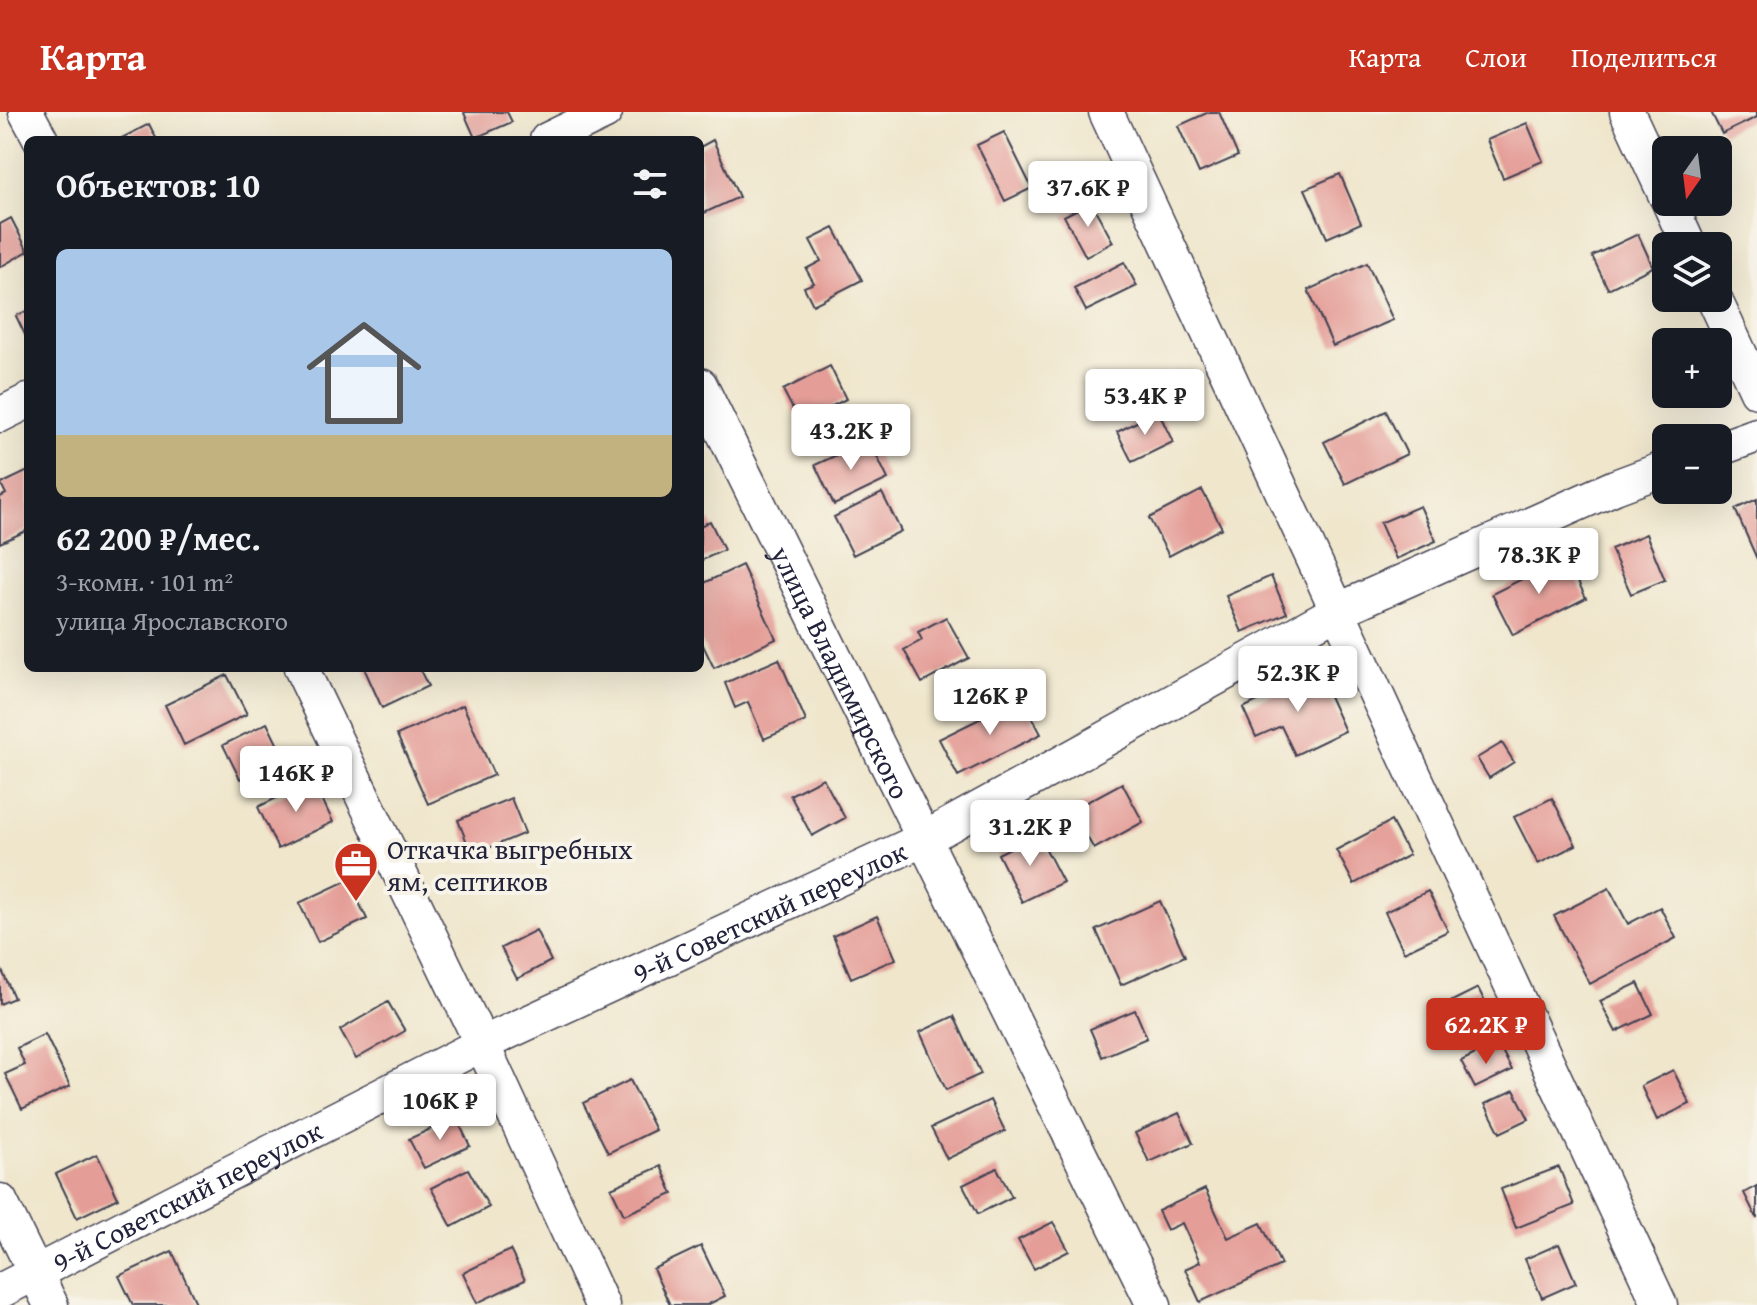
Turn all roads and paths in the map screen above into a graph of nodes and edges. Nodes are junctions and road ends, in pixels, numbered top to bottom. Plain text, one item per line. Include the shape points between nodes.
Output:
1 (26, 112) edge
2 (605, 112) edge
3 (1106, 112) edge
4 (1627, 112) edge
5 (566, 130) edge
6 (39, 136) edge
7 (1652, 166) edge
8 (1720, 312) edge
9 (1757, 391) edge
10 (704, 393) edge
11 (24, 403) edge
12 (0, 415) edge
13 (1757, 435) edge
14 (1732, 444) edge
15 (1652, 473) edge
16 (1339, 610) junction
17 (303, 672) edge
18 (924, 839) junction
19 (482, 1044) junction
20 (0, 1201) edge
21 (36, 1274) junction
22 (0, 1291) edge
23 (51, 1305) edge
24 (602, 1305) edge
25 (1154, 1305) edge
26 (1660, 1305) edge

1 - 6 street
2 - 5 street
3 - 16 street
4 - 7 street
8 - 9 street
10 - 18 street, улица Владимирского
11 - 12 street
13 - 14 street
15 - 16 street, 9-й Советский переулок
16 - 18 street, 9-й Советский переулок
16 - 26 street
17 - 19 street
18 - 19 street, 9-й Советский переулок
18 - 25 street, улица Владимирского
19 - 21 street, 9-й Советский переулок
19 - 24 street
20 - 21 street
21 - 22 street, 9-й Советский переулок
21 - 23 street

